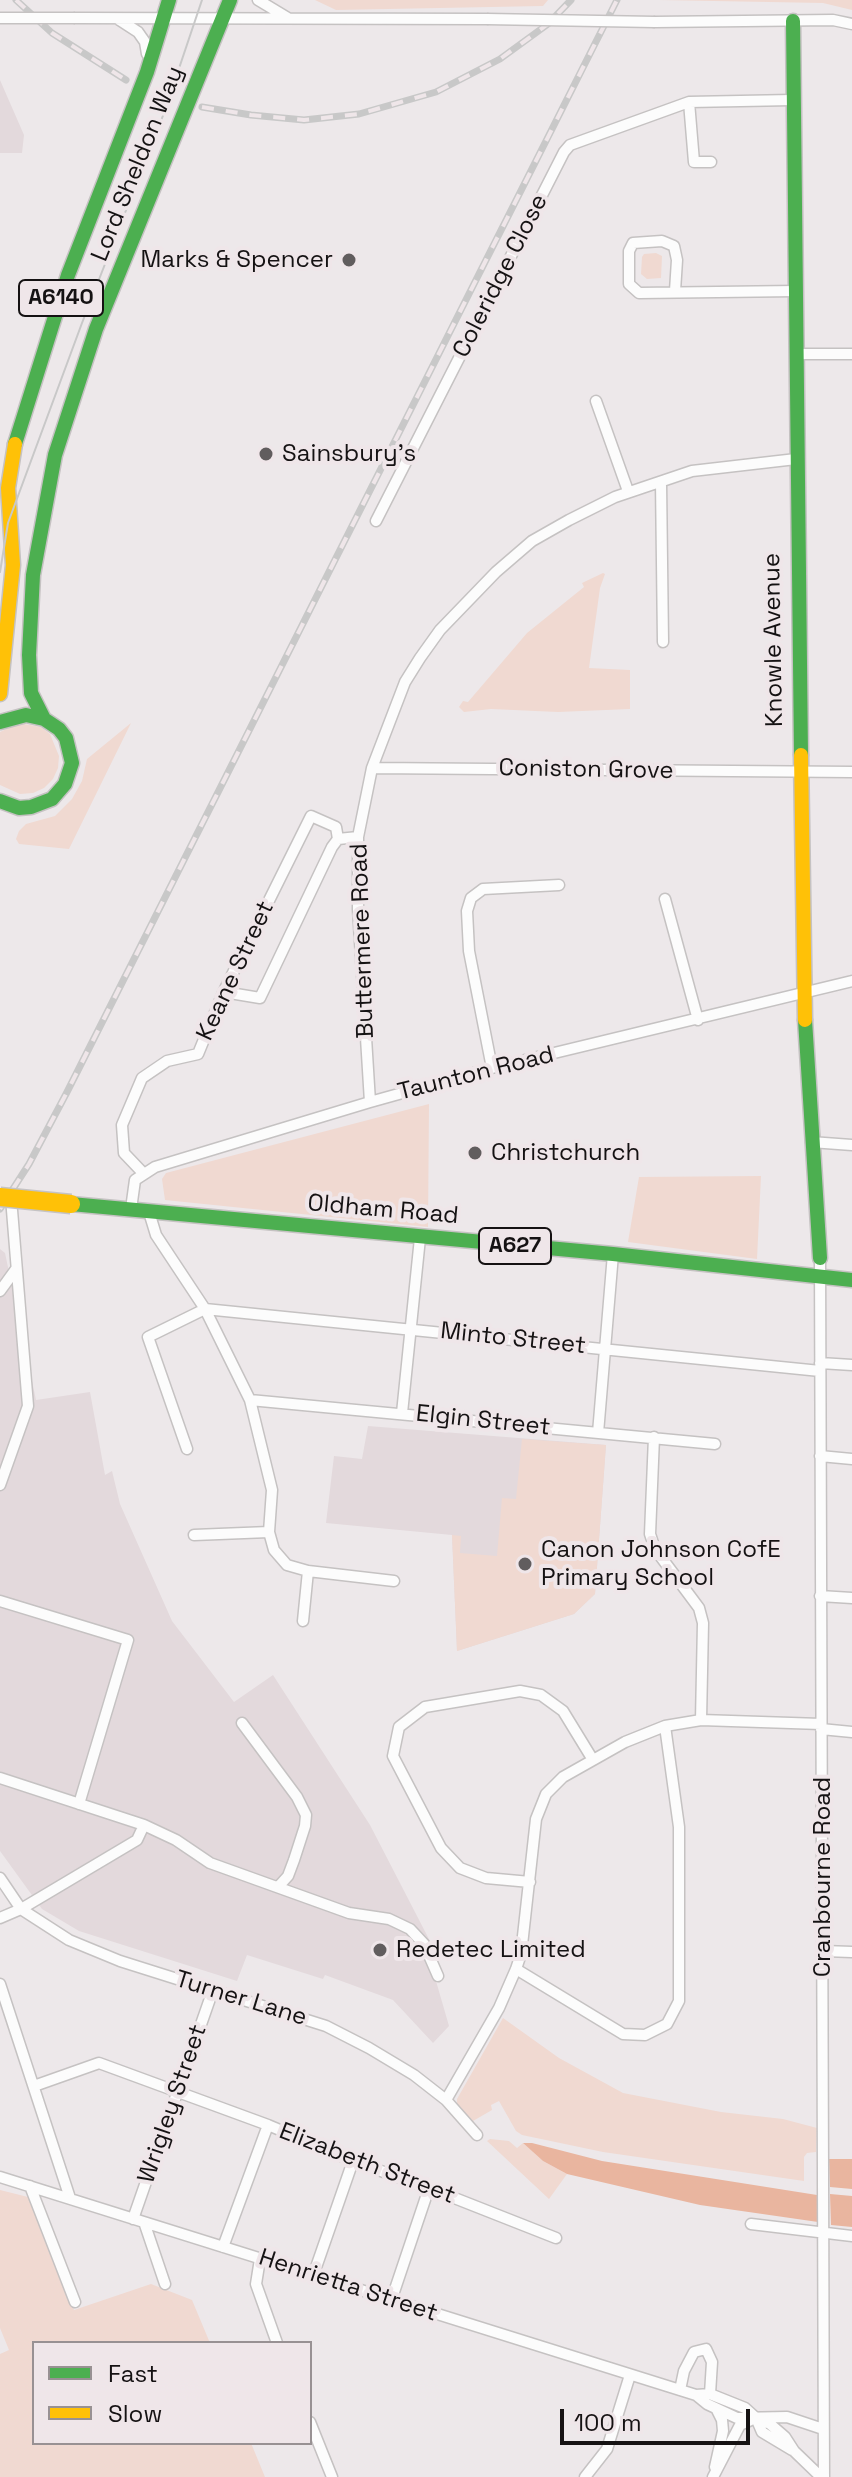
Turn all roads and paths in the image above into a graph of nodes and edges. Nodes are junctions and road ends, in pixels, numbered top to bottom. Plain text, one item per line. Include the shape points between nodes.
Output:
1 (230, 0) edge
2 (258, 0) edge
3 (166, 9) edge
4 (0, 18) edge
5 (116, 18) junction
6 (222, 18) junction
7 (290, 19) junction
8 (793, 21) junction
9 (852, 24) edge
10 (147, 72) junction
11 (792, 100) junction
12 (689, 102) junction
13 (711, 162) dead end
14 (675, 291) junction
15 (796, 291) junction
16 (796, 354) junction
17 (852, 354) edge
18 (596, 401) dead end
19 (796, 459) junction
20 (661, 482) junction
21 (4, 487) edge
22 (628, 491) junction
23 (376, 521) dead end
24 (7, 606) junction
25 (663, 642) dead end
26 (0, 644) edge
27 (0, 694) edge
28 (44, 719) junction
29 (0, 722) edge
30 (372, 768) junction
31 (800, 772) junction
32 (852, 772) edge
33 (0, 801) edge
34 (358, 837) junction
35 (338, 839) junction
36 (559, 885) dead end
37 (665, 899) dead end
38 (852, 981) edge
39 (230, 993) dead end
40 (803, 993) junction
41 (698, 1020) junction
42 (492, 1068) junction
43 (370, 1102) junction
44 (811, 1142) junction
45 (852, 1145) edge
46 (144, 1174) junction
47 (6, 1198) edge
48 (140, 1210) junction
49 (420, 1238) junction
50 (613, 1254) junction
51 (820, 1267) junction
52 (16, 1269) junction
53 (852, 1280) edge
54 (0, 1291) edge
55 (205, 1309) junction
56 (410, 1329) junction
57 (605, 1348) junction
58 (852, 1365) edge
59 (820, 1367) junction
60 (250, 1400) junction
61 (402, 1413) junction
62 (598, 1433) junction
63 (654, 1437) junction
64 (715, 1444) dead end
65 (187, 1449) dead end
66 (820, 1456) junction
67 (852, 1459) edge
68 (0, 1485) edge
69 (269, 1532) junction
70 (194, 1535) dead end
71 (308, 1571) junction
72 (394, 1581) dead end
73 (820, 1596) junction
74 (852, 1598) edge
75 (0, 1601) edge
76 (303, 1621) dead end
77 (701, 1720) junction
78 (242, 1723) dead end
79 (665, 1726) junction
80 (821, 1726) junction
81 (852, 1732) edge
82 (593, 1760) junction
83 (0, 1778) edge
84 (79, 1804) junction
85 (144, 1827) junction
86 (0, 1878) edge
87 (530, 1882) junction
88 (278, 1887) junction
89 (21, 1909) junction
90 (0, 1918) edge
91 (824, 1951) junction
92 (852, 1952) edge
93 (516, 1969) junction
94 (438, 1976) dead end
95 (0, 1984) edge
96 (213, 1990) junction
97 (34, 2086) junction
98 (178, 2091) junction
99 (446, 2100) junction
100 (268, 2125) junction
101 (477, 2135) dead end
102 (353, 2161) junction
103 (0, 2177) edge
104 (30, 2186) junction
105 (429, 2188) junction
106 (70, 2198) junction
107 (138, 2220) junction
108 (751, 2224) dead end
109 (824, 2230) junction
110 (852, 2236) edge
111 (556, 2238) dead end
112 (223, 2247) junction
113 (260, 2259) junction
114 (313, 2276) junction
115 (165, 2284) dead end
116 (391, 2301) junction
117 (75, 2302) dead end
118 (276, 2341) edge
119 (630, 2375) junction
120 (680, 2390) junction
121 (710, 2394) junction
122 (696, 2395) junction
123 (717, 2409) junction
124 (756, 2418) junction
125 (312, 2427) edge
126 (823, 2429) junction
127 (332, 2477) edge
128 (585, 2477) edge
129 (713, 2477) edge
130 (823, 2477) edge

1 - 6 main road, Lord Sheldon Way / A6140
2 - 7 street
3 - 5 street
3 - 6 street
3 - 10 main road, Lord Sheldon Way / A6140
4 - 5 street, bridge
5 - 10 street via 145,42
6 - 7 street
6 - 28 main road, Lord Sheldon Way / A6140 via 96,329 55,455 33,575 30,629 30,683
7 - 8 street, bridge
8 - 9 street
8 - 11 main road, Knowle Avenue
10 - 21 main road, Lord Sheldon Way / A6140 via 68,275
11 - 12 street, Coleridge Close
11 - 15 main road, Knowle Avenue
12 - 13 street via 694,162
12 - 23 street, Coleridge Close via 570,145 564,152
14 - 14 street via 634,290 628,273 633,243 662,241 674,246
14 - 15 street
15 - 16 main road, Knowle Avenue
16 - 17 street
16 - 19 main road, Knowle Avenue
18 - 22 street
19 - 20 street, Buttermere Road via 692,471
19 - 31 main road, Knowle Avenue
20 - 22 street, Buttermere Road
20 - 25 street
21 - 24 main road, Lord Sheldon Way / A6140 via 13,565
22 - 30 street, Buttermere Road via 532,541 464,603 405,682
24 - 26 main road, A6140
24 - 27 main road, Lord Sheldon Way / A6140
28 - 29 main road via 26,715
28 - 33 main road, A6140 via 59,729 70,749 65,784 40,805 19,808
30 - 31 street, Coniston Grove
30 - 34 street, Buttermere Road
31 - 32 street, Coniston Grove
31 - 40 main road, Knowle Avenue
34 - 35 street
34 - 43 street, Buttermere Road
35 - 39 street via 260,998
35 - 46 street, Keane Street via 336,827 311,816 198,1054 167,1061 142,1078 122,1125 124,1153
36 - 42 street via 483,889 471,898 469,951
37 - 41 street
38 - 40 street, Taunton Road
40 - 41 street, Taunton Road
40 - 44 main road, Knowle Avenue
41 - 42 street, Taunton Road
42 - 43 street, Taunton Road
43 - 46 street, Taunton Road
44 - 45 street
44 - 51 main road, Knowle Avenue
46 - 48 street via 135,1180
47 - 48 main road, Oldham Road / A627, bridge
47 - 52 street
48 - 49 main road, Oldham Road / A627
48 - 55 street
49 - 50 main road, Oldham Road / A627
49 - 56 street
50 - 51 main road, Oldham Road / A627
50 - 57 street
51 - 53 main road, Oldham Road / A627
51 - 59 street, Cranbourne Road
52 - 54 street
52 - 68 street via 28,1406
55 - 56 street, Minto Street
55 - 60 street
55 - 65 street via 148,1337
56 - 57 street, Minto Street
56 - 61 street
57 - 59 street, Minto Street
57 - 62 street
58 - 59 street, Minto Street
59 - 66 street, Cranbourne Road
60 - 61 street, Elgin Street
60 - 69 street via 272,1490
61 - 62 street, Elgin Street
62 - 63 street, Elgin Street
63 - 64 street, Elgin Street
63 - 77 street via 650,1534 655,1549 699,1608
66 - 67 street
66 - 73 street, Cranbourne Road
69 - 70 street
69 - 71 street via 274,1550 287,1565
71 - 72 street
71 - 76 street
73 - 74 street
73 - 80 street, Cranbourne Road
75 - 84 street via 128,1640
77 - 79 street
77 - 80 street
78 - 88 street via 306,1815 288,1876
79 - 82 street
79 - 93 street via 679,1827 679,2001 667,2024 645,2035 623,2034
80 - 81 street
80 - 91 street, Cranbourne Road
82 - 87 street via 546,1794 536,1819
82 - 87 street via 563,1711 541,1695 520,1691 425,1707 399,1727 393,1756 441,1848 460,1868 486,1878
83 - 84 street
84 - 85 street
85 - 88 street via 210,1863
85 - 89 street via 137,1840
86 - 89 street, Turner Lane
87 - 93 street
88 - 94 street via 410,1929 424,1944
89 - 90 street
89 - 96 street, Turner Lane via 69,1940
91 - 92 street
91 - 109 street, Cranbourne Road
93 - 99 street
95 - 97 street
96 - 98 street, Wrigley Street
96 - 99 street, Turner Lane via 326,2026 414,2075
97 - 98 street, Elizabeth Street via 99,2063
97 - 106 street
98 - 100 street, Elizabeth Street
98 - 107 street, Wrigley Street
99 - 101 street, Turner Lane
100 - 102 street, Elizabeth Street
100 - 112 street
102 - 105 street, Elizabeth Street
102 - 114 street
103 - 104 street, Henrietta Street
104 - 106 street, Henrietta Street
104 - 117 street
105 - 111 street, Elizabeth Street
105 - 116 street
106 - 107 street, Henrietta Street
107 - 112 street, Henrietta Street
107 - 115 street
108 - 109 street
109 - 110 street
109 - 126 street, Cranbourne Road
112 - 113 street, Henrietta Street
113 - 114 street, Henrietta Street
113 - 118 street via 256,2284
114 - 116 street, Henrietta Street
116 - 119 street, Henrietta Street
119 - 120 street, Henrietta Street
119 - 128 street via 607,2449
120 - 121 street via 694,2352 706,2349 712,2362
120 - 122 street, Henrietta Street
121 - 122 street, Henrietta Street
121 - 124 street, Henrietta Street
122 - 123 street, Henrietta Street
123 - 124 street, Henrietta Street via 737,2418
123 - 129 street via 723,2431
124 - 126 street via 787,2417
124 - 129 street via 740,2425
124 - 130 street via 785,2437
125 - 127 street
126 - 130 street, Cranbourne Road

